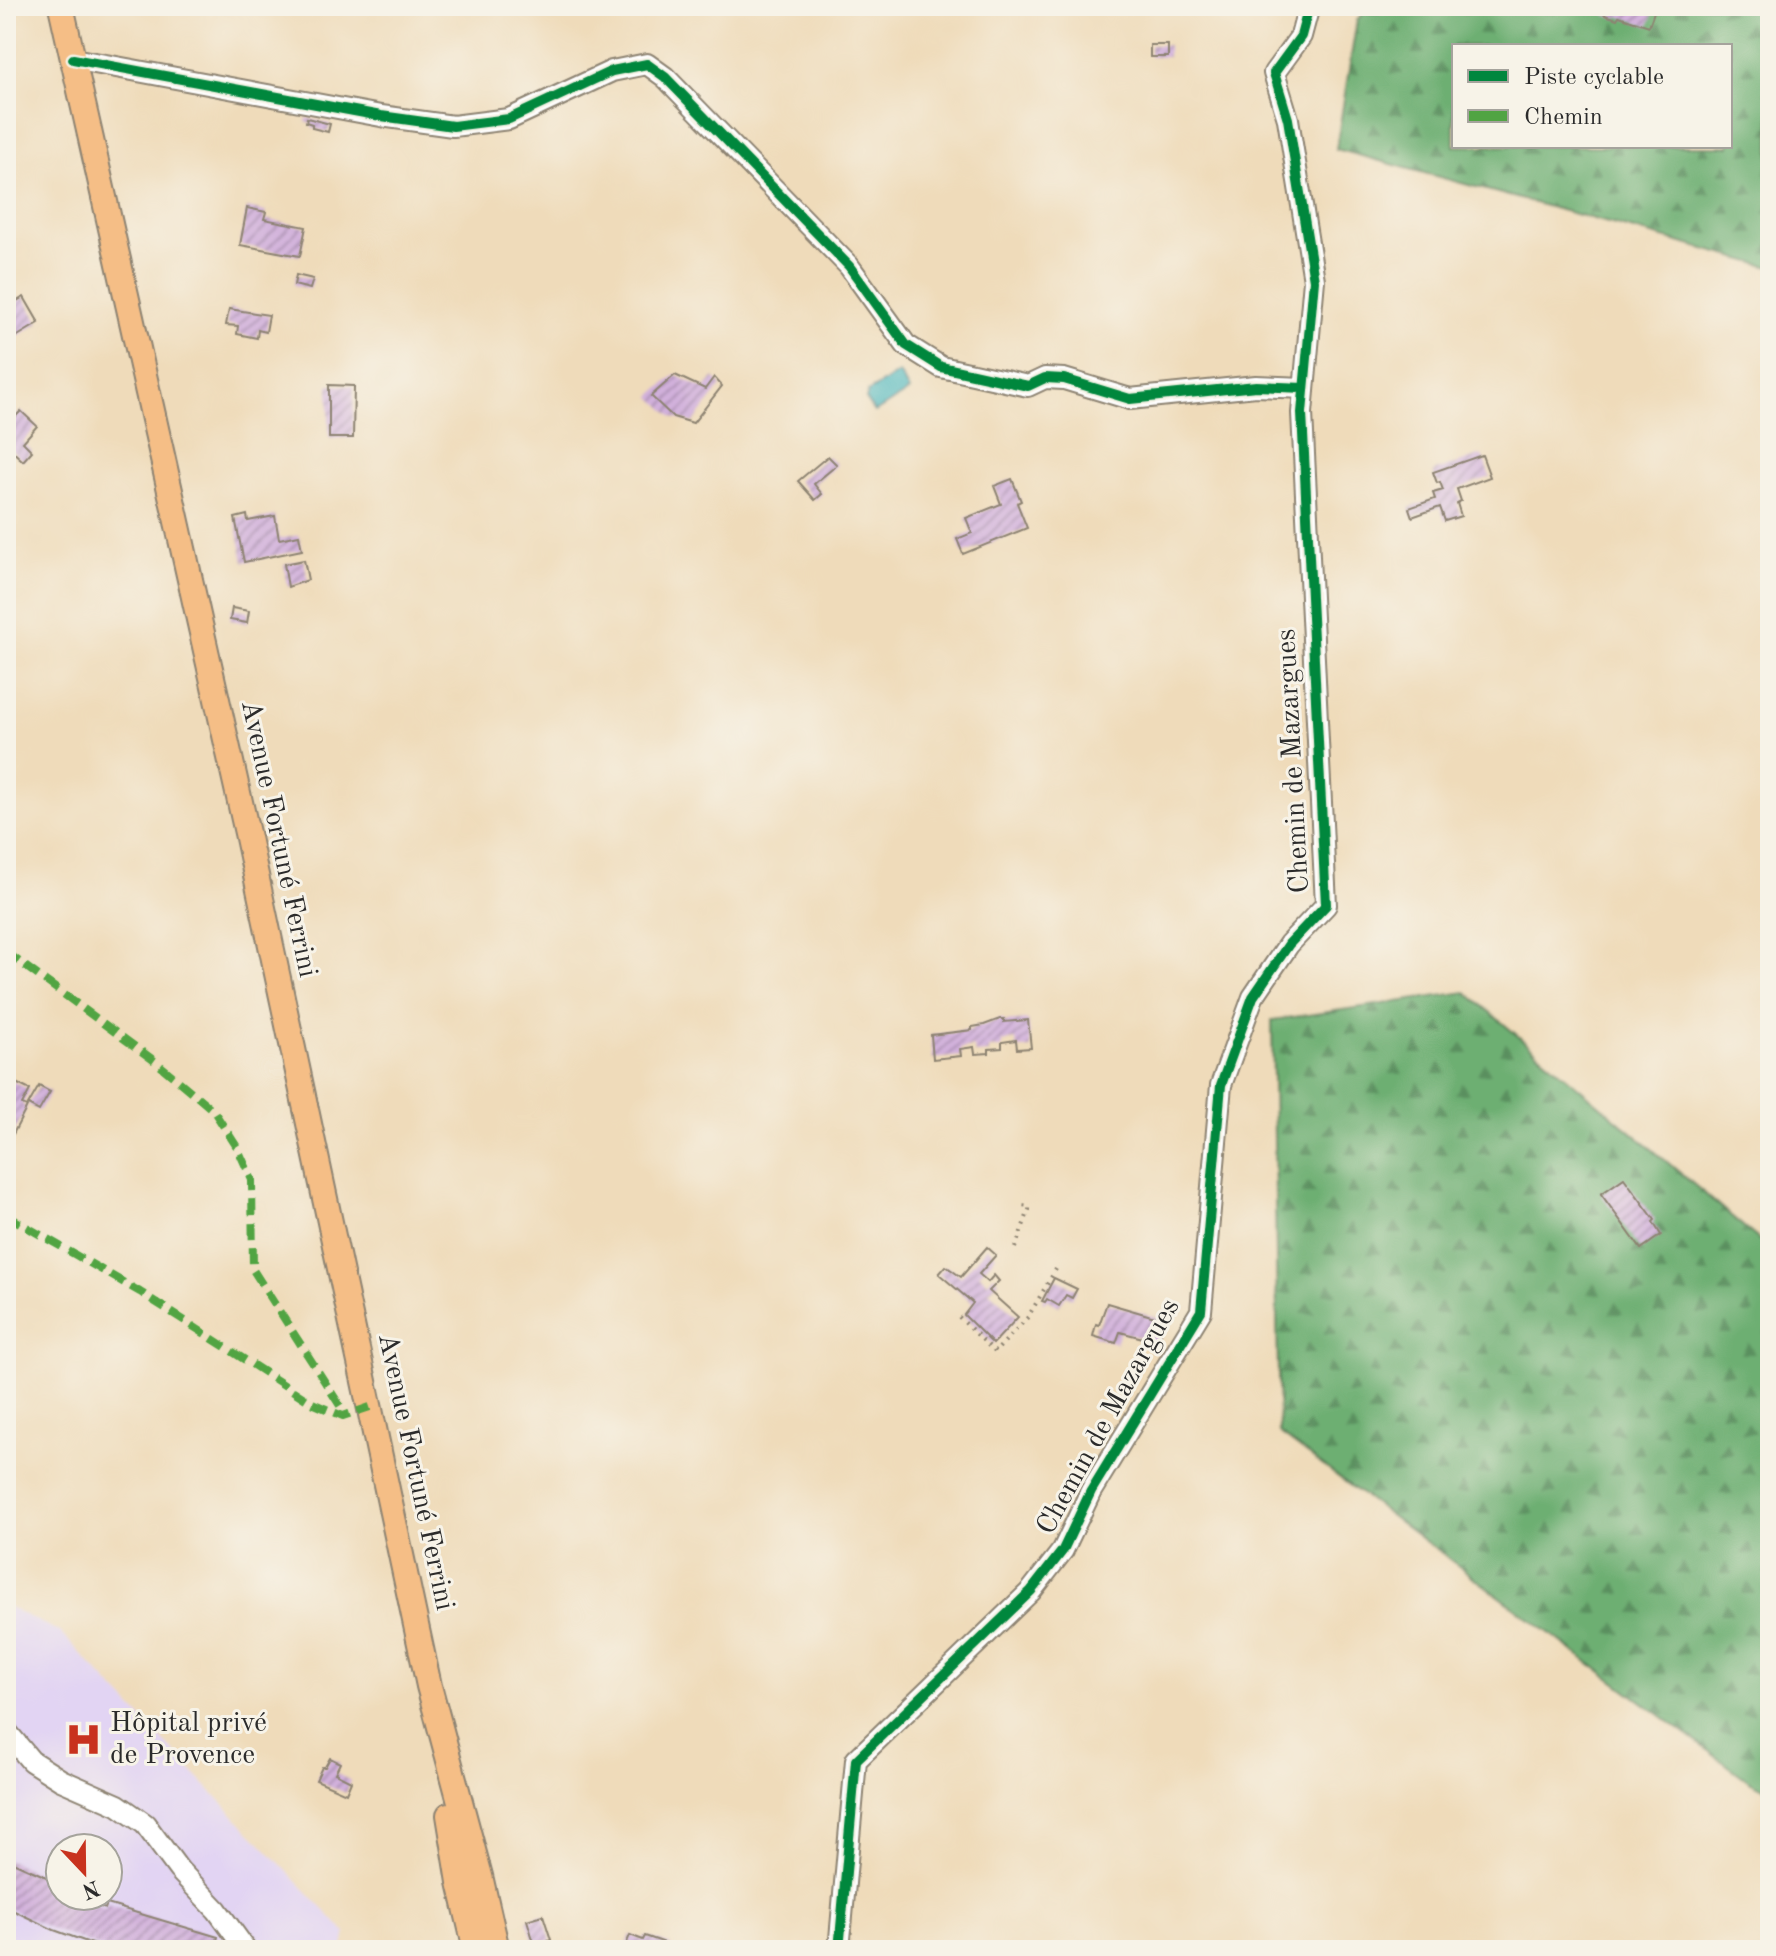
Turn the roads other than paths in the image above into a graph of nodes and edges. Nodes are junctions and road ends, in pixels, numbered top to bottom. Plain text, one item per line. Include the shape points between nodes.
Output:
1 (61, 6) edge
2 (1309, 6) edge
3 (73, 59) junction
4 (1304, 388) junction
5 (429, 1686) junction
6 (6, 1731) edge
7 (246, 1950) edge
8 (476, 1950) edge
9 (497, 1950) edge
10 (839, 1950) edge

1 - 3 main road, Avenue Fortuné Ferrini
2 - 4 street, Chemin de Mazargues via 1301,36 1274,73 1288,119 1314,280
3 - 4 street via 453,126 509,119 612,71 647,64 849,266 906,345 941,367 1028,386 1045,378 1064,379 1130,399 1256,386
3 - 5 main road, Avenue Fortuné Ferrini via 247,833
4 - 10 street, Chemin de Mazargues via 1326,905 1289,944 1253,997 1221,1085 1201,1311 1091,1491 1063,1550 1031,1591 856,1760
5 - 8 main road, Avenue Fortuné Ferrini
5 - 9 main road, Avenue Fortuné Ferrini
6 - 7 street via 31,1761 145,1824

